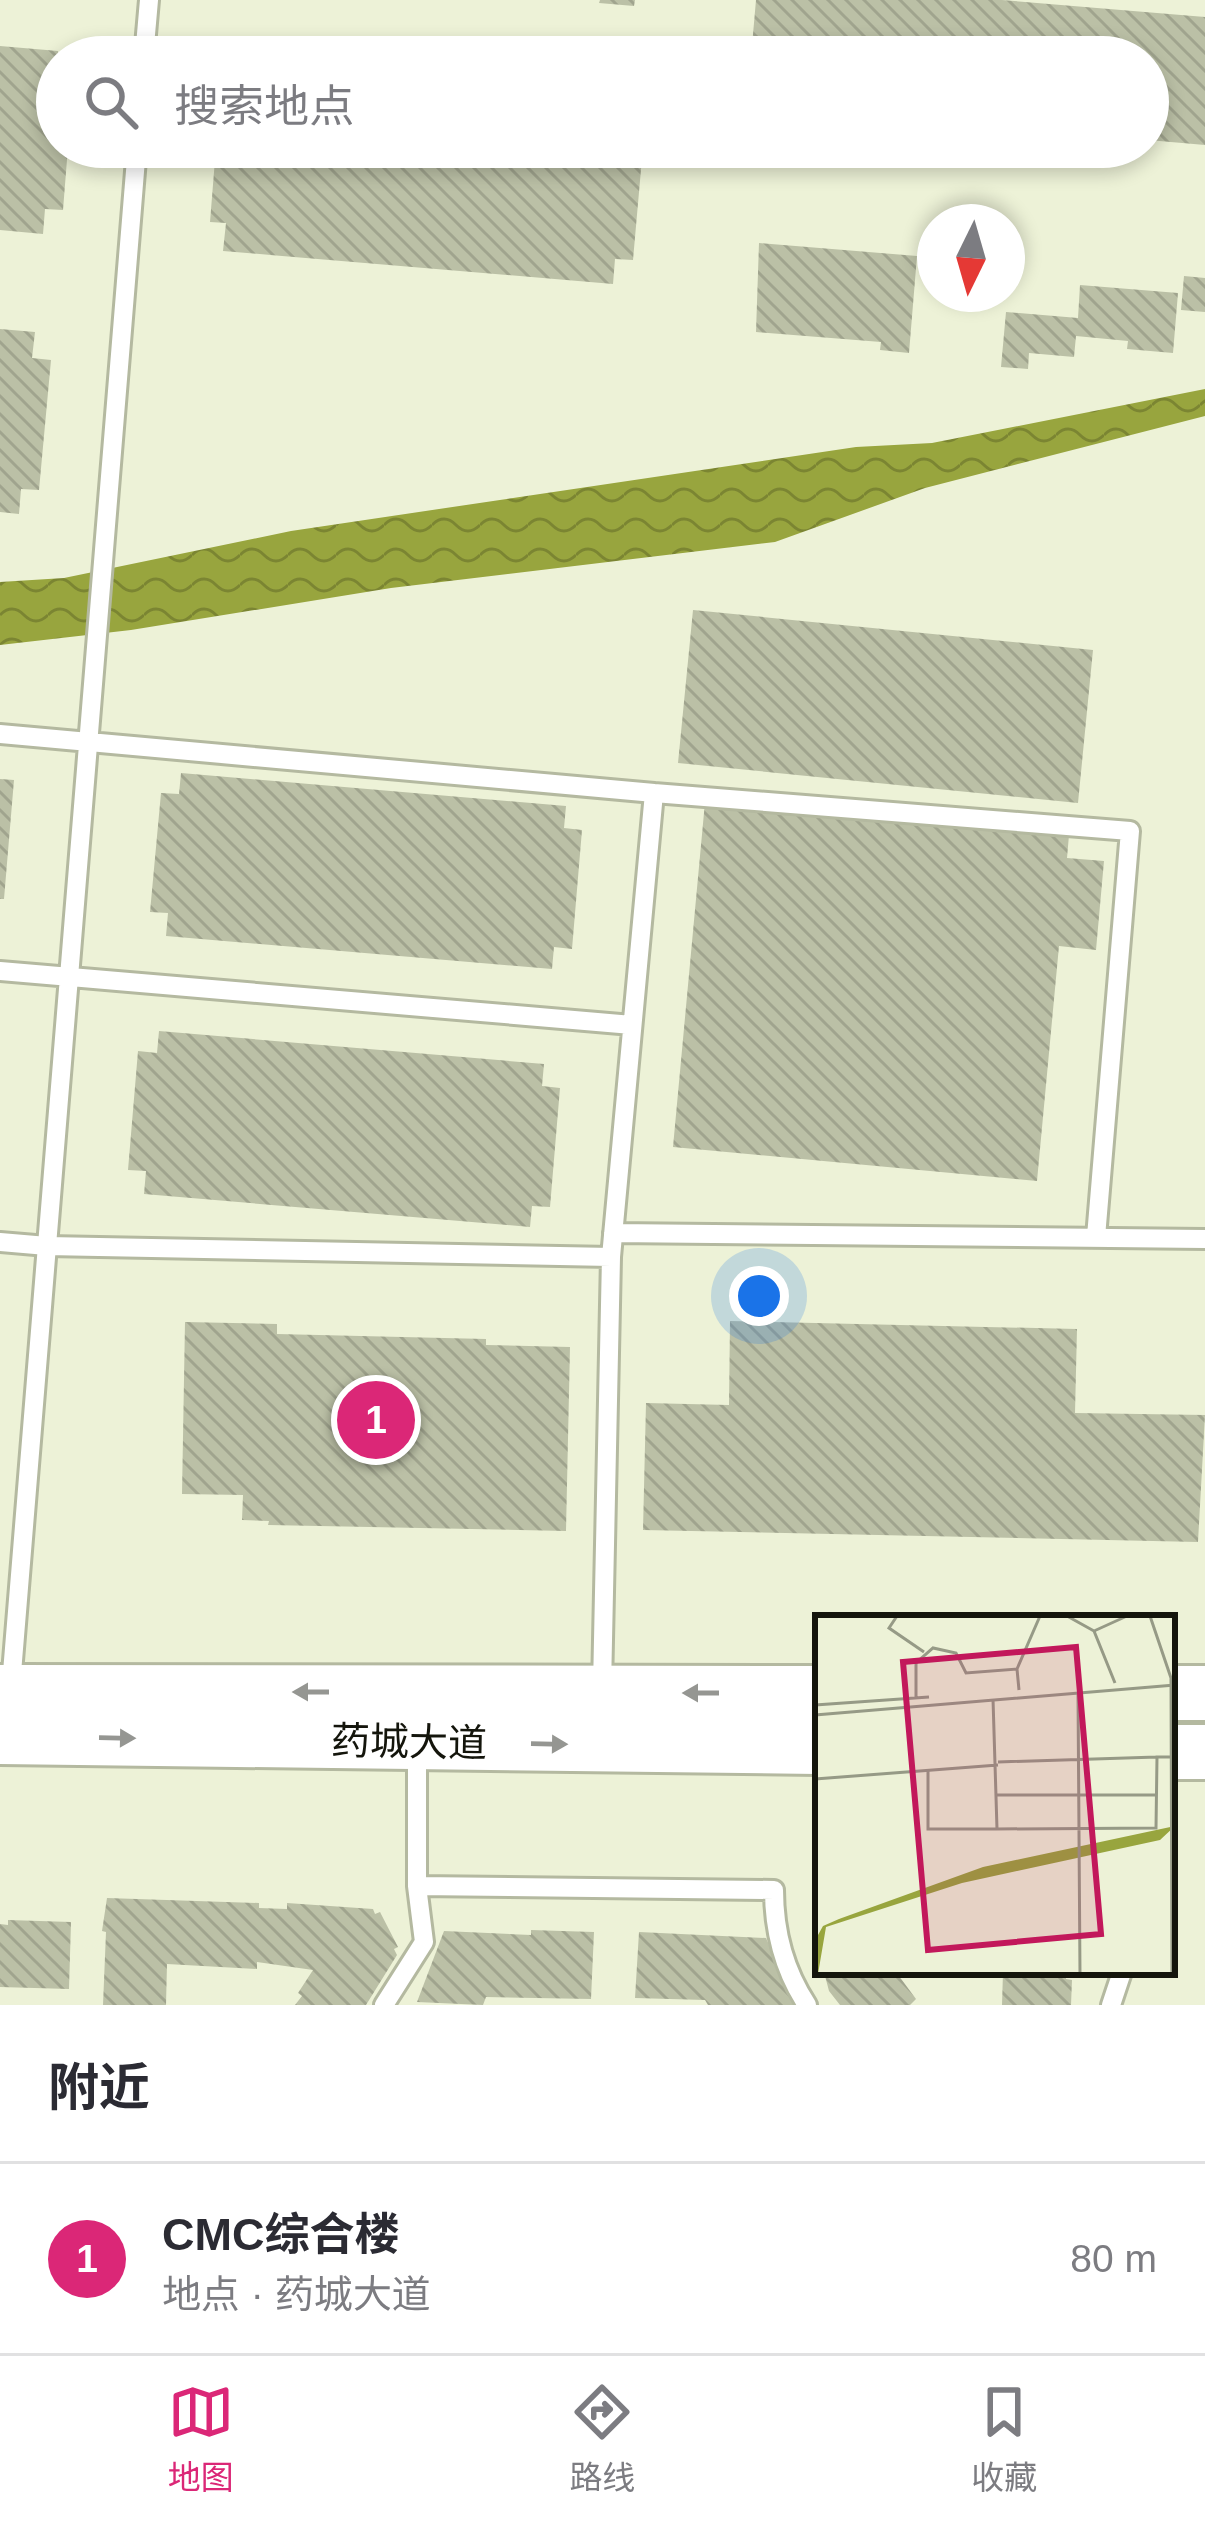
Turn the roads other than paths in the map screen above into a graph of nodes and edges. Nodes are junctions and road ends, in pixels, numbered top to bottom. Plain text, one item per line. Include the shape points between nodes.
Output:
1 (149, 0) edge
2 (146, 36) edge
3 (135, 168) edge
4 (0, 734) edge
5 (88, 742) junction
6 (654, 794) junction
7 (0, 971) edge
8 (69, 977) junction
9 (632, 1025) junction
10 (613, 1233) junction
11 (1096, 1237) junction
12 (1205, 1239) edge
13 (0, 1242) edge
14 (47, 1246) junction
15 (611, 1257) junction
16 (602, 1693) junction
17 (815, 1693) edge
18 (3, 1707) edge
19 (417, 1742) junction
20 (815, 1747) edge
21 (417, 1886) junction
22 (1121, 1975) edge
23 (384, 2005) edge
24 (807, 2005) edge
25 (1111, 2005) edge

1 - 2 lane
3 - 5 lane
4 - 5 lane
5 - 6 lane
5 - 8 lane
6 - 9 lane
6 - 11 lane via 1130,831
7 - 8 lane
8 - 9 lane
8 - 14 lane
9 - 10 lane
10 - 11 lane
10 - 15 lane
11 - 12 lane
13 - 14 lane
14 - 15 lane
14 - 18 lane
15 - 16 lane
17 -> 16 main road, 药城大道
16 -> 18 main road, 药城大道
18 -> 19 main road, 药城大道
19 -> 20 main road, 药城大道
19 - 21 lane
21 - 23 lane via 424,1942
21 - 24 lane via 774,1890 777,1937
22 - 25 lane

